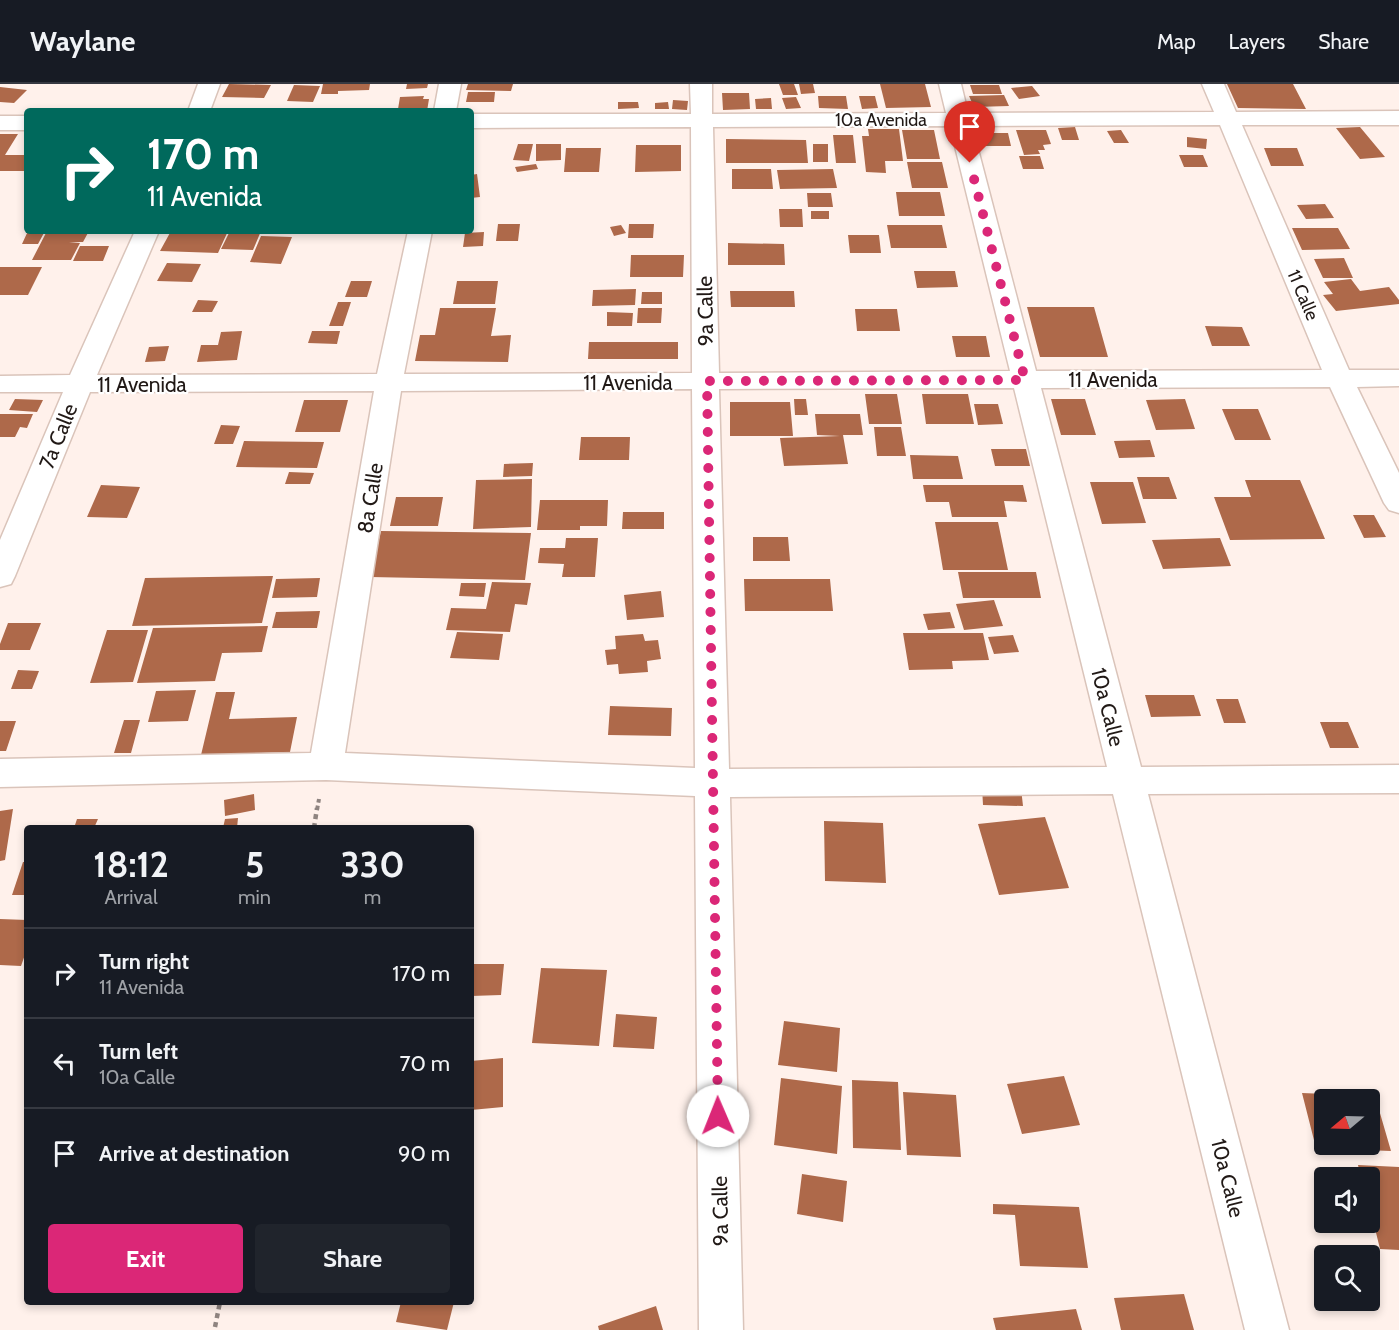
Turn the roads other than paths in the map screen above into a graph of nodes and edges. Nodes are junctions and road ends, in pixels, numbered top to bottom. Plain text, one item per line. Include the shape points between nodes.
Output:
1 (209, 84) edge
2 (450, 84) edge
3 (701, 84) edge
4 (950, 84) edge
5 (1213, 84) edge
6 (200, 108) edge
7 (446, 108) edge
8 (1399, 118) edge
9 (701, 120) junction
10 (959, 120) junction
11 (1230, 120) junction
12 (474, 121) edge
13 (0, 123) edge
14 (24, 123) edge
15 (146, 234) edge
16 (419, 234) edge
17 (1339, 378) junction
18 (1399, 378) edge
19 (1025, 380) junction
20 (707, 381) junction
21 (389, 383) junction
22 (0, 384) edge
23 (80, 384) junction
24 (1399, 503) edge
25 (0, 576) edge
26 (326, 766) junction
27 (0, 773) edge
28 (1399, 778) edge
29 (1127, 781) junction
30 (713, 783) junction
31 (721, 1330) edge
32 (1267, 1330) edge

1 - 6 street
2 - 7 street
3 - 9 street, 9a Calle
4 - 10 street, 10a Calle
5 - 11 street, 11 Calle
8 - 11 street, 10a Avenida
9 - 10 street, 10a Avenida
9 - 12 street, 10a Avenida
9 - 20 street, 9a Calle
10 - 11 street, 10a Avenida
10 - 19 street, 10a Calle
11 - 17 street, 11 Calle
13 - 14 street
15 - 23 street, 7a Calle
16 - 21 street, 8a Calle
17 - 18 street, 11 Avenida
17 - 19 street, 11 Avenida
17 - 24 street, 11 Calle
19 - 20 street, 11 Avenida
19 - 29 street, 10a Calle
20 - 21 street, 11 Avenida
20 - 30 street, 9a Calle
21 - 23 street, 11 Avenida
21 - 26 street, 8a Calle
22 - 23 street, 11 Avenida
23 - 25 street, 7a Calle
26 - 27 street
26 - 30 street
28 - 29 street
29 - 30 street
29 - 32 street, 10a Calle
30 - 31 street, 9a Calle

